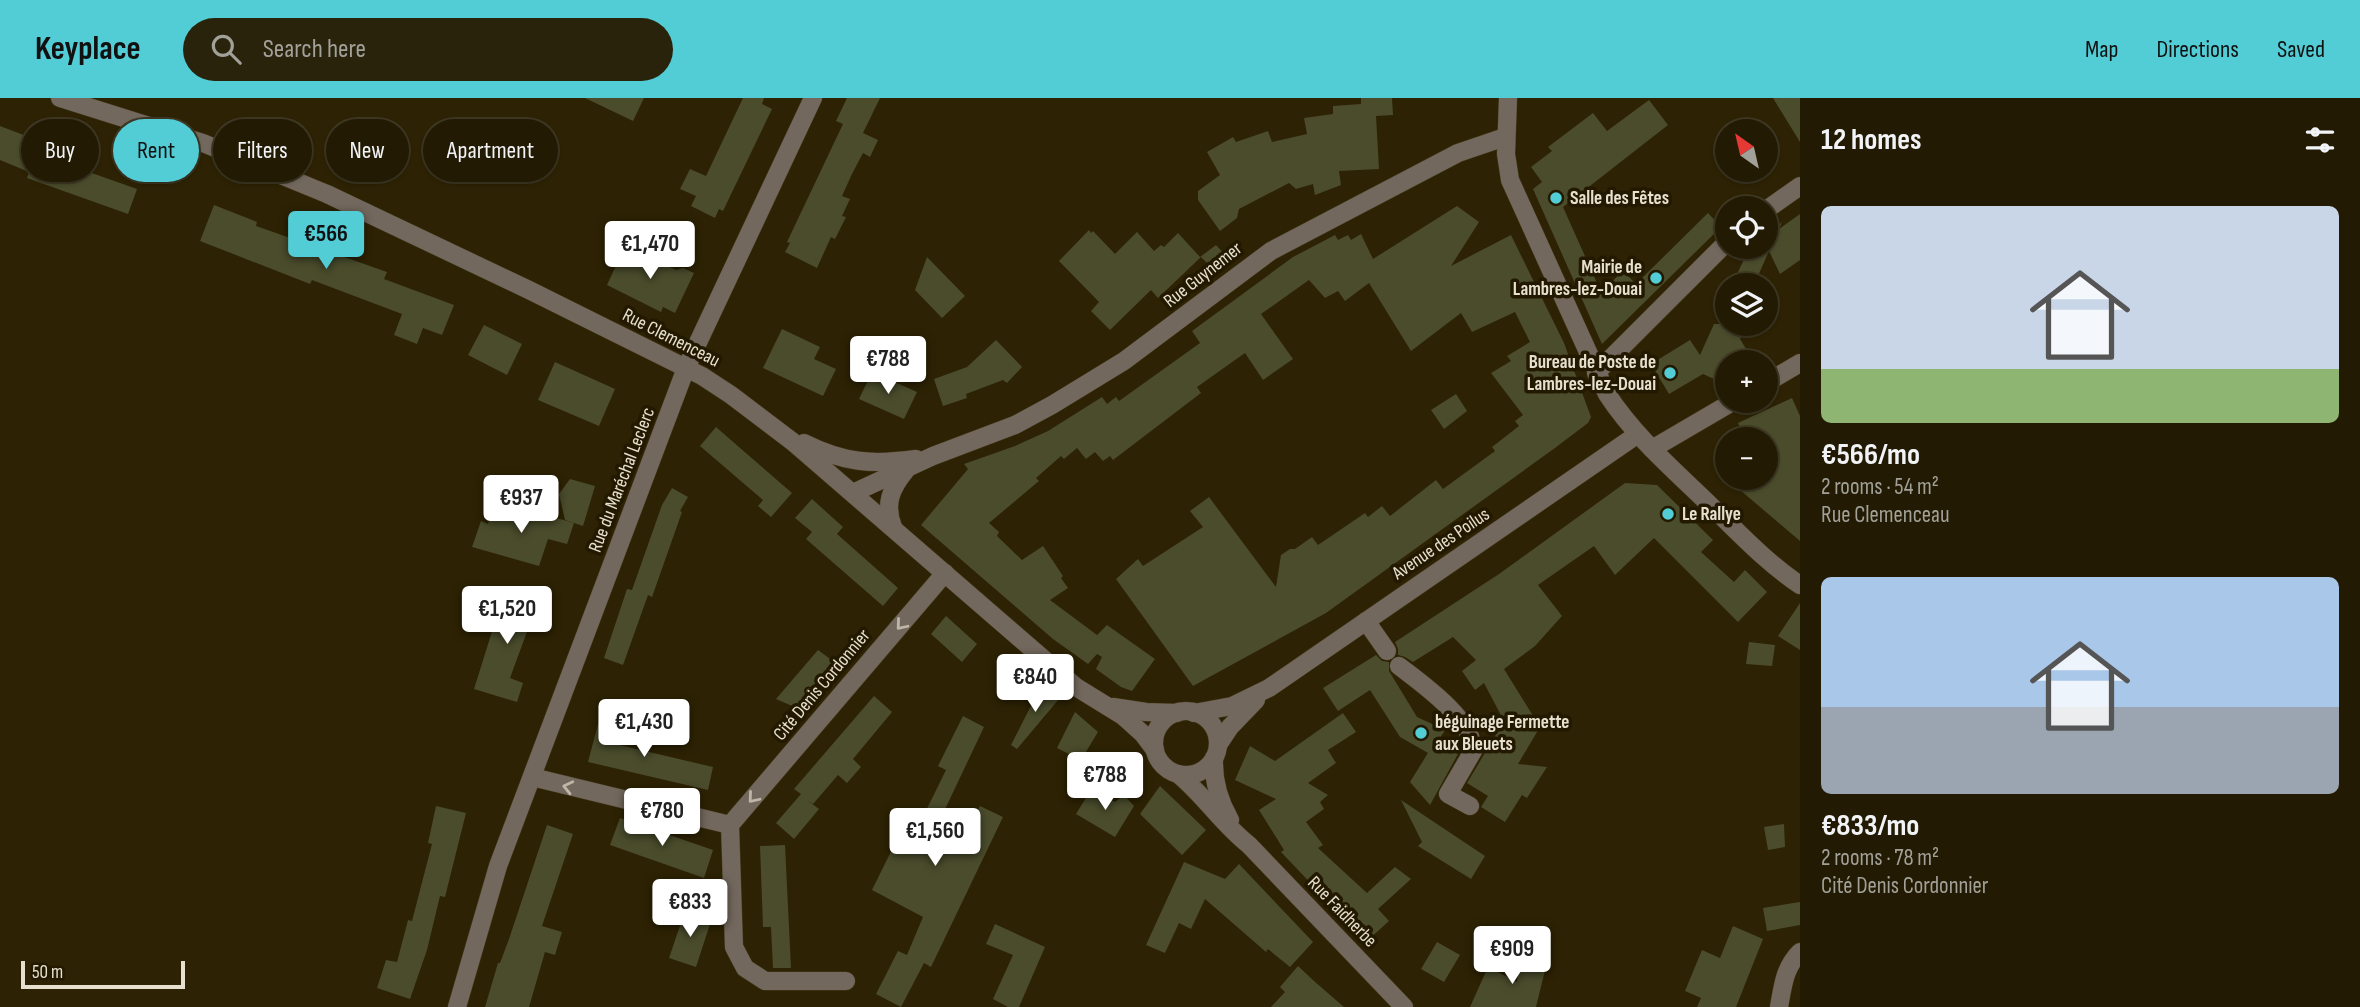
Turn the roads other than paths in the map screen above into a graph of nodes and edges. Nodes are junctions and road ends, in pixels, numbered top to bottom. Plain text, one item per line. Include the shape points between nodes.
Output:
1 (813, 98) edge
2 (1508, 98) edge
3 (66, 99) edge
4 (1505, 137) junction
5 (1800, 186) edge
6 (1778, 202) edge
7 (1715, 254) edge
8 (1800, 363) edge
9 (686, 368) junction
10 (1596, 373) junction
11 (1778, 376) edge
12 (1715, 412) edge
13 (780, 432) junction
14 (1638, 434) junction
15 (1652, 449) junction
16 (933, 456) junction
17 (875, 463) junction
18 (908, 467) junction
19 (850, 491) junction
20 (893, 527) junction
21 (945, 573) junction
22 (1800, 585) edge
23 (1366, 621) junction
24 (1387, 651) dead end
25 (1399, 666) dead end
26 (1269, 688) junction
27 (1110, 706) junction
28 (1186, 713) junction
29 (1155, 750) junction
30 (1216, 752) junction
31 (1178, 774) junction
32 (532, 777) junction
33 (1470, 806) dead end
34 (730, 825) junction
35 (1249, 845) junction
36 (1800, 952) edge
37 (846, 981) dead end
38 (457, 1007) edge
39 (1404, 1007) edge
40 (1779, 1007) edge

1 - 9 street, Rue du Maréchal Leclerc
2 - 4 street
3 - 9 street, Rue Clemenceau via 203,143 327,194
4 - 10 street via 1516,196
4 - 16 street, Rue Guynemer via 1458,153 1303,232 1254,262 1124,361 1070,395 1015,425
5 - 6 street
7 - 10 street
8 - 11 street
9 - 13 street, Rue Clemenceau
9 - 32 street, Rue du Maréchal Leclerc
10 - 14 street
12 - 15 street
13 - 17 street, Rue Guynemer via 834,456
13 - 19 street, Rue Clemenceau
14 - 15 street
14 - 23 street, Avenue des Poilus
15 - 22 street via 1764,557
16 - 17 street, Rue Guynemer
16 - 18 street, Rue Guynemer
17 - 19 street via 852,480
18 - 19 street, Rue Guynemer
18 - 20 street via 890,496
19 - 20 street, Rue Clemenceau
20 - 21 street, Rue Clemenceau
21 - 27 street, Rue Clemenceau via 1076,687
21 -> 34 street, Cité Denis Cordonnier
23 - 24 street
23 - 26 street, Avenue des Poilus
25 - 33 street via 1439,698 1470,736 1473,751 1448,794
26 - 28 street, Avenue des Poilus via 1232,706
26 - 30 street, Avenue des Poilus via 1240,716
27 - 28 street, Rue Clemenceau
27 - 29 street, Rue Clemenceau
28 - 29 street via 1166,719 1160,726
28 - 30 street via 1202,716 1212,725
29 - 31 street via 1163,765
30 - 31 street via 1199,772
30 - 35 street, Rue Faidherbe via 1214,778 1225,811
31 - 35 street, Rue Faidherbe
34 -> 32 street
32 - 38 street, Rue du Maréchal Leclerc via 487,897
34 - 37 street via 734,947 745,968 765,981
35 - 39 street, Rue Faidherbe
36 - 40 street via 1785,976

